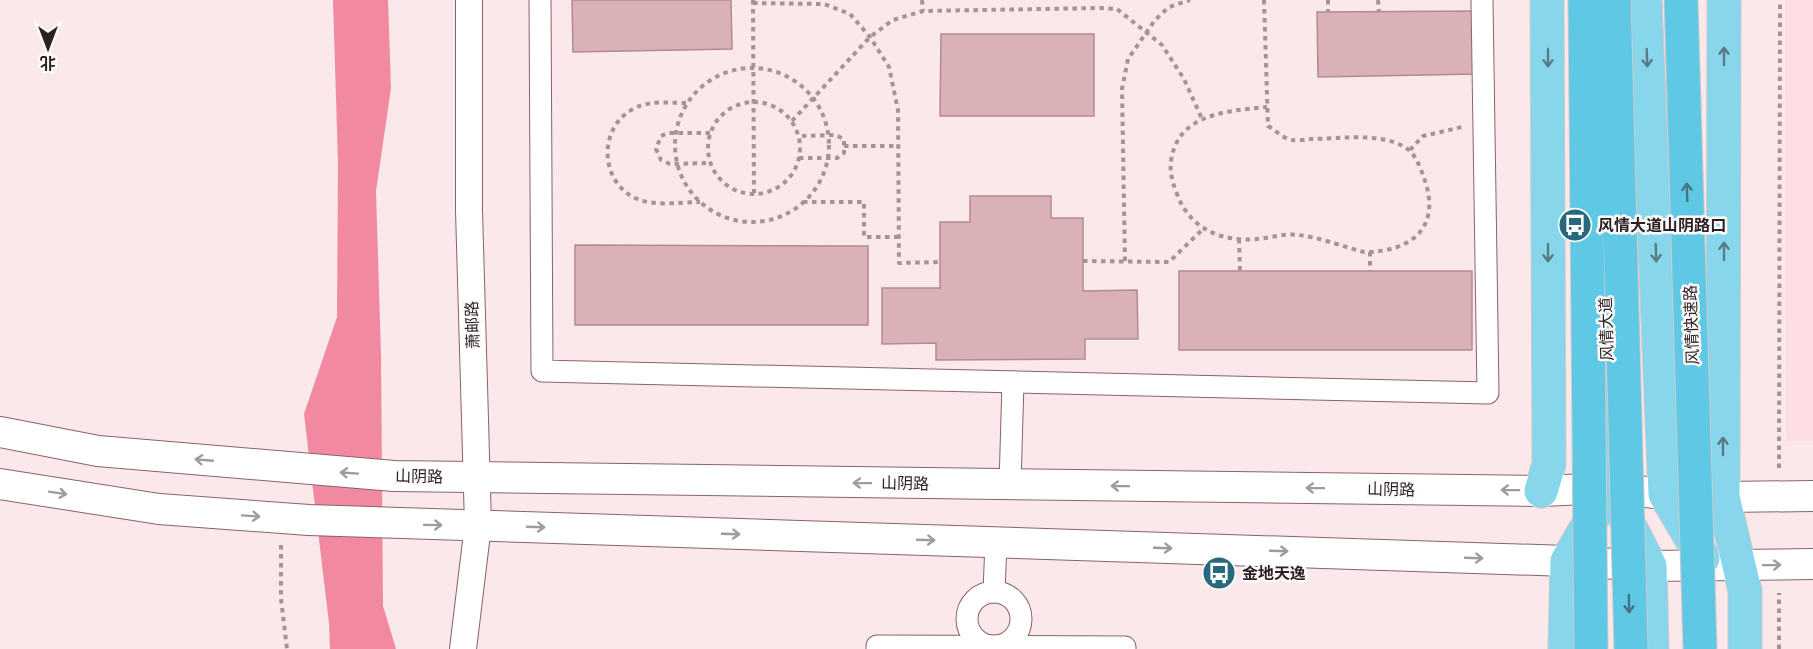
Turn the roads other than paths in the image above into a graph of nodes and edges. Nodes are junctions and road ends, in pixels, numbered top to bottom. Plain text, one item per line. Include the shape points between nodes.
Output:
1 (469, 0) edge
2 (540, 0) edge
3 (1482, 0) edge
4 (1547, 0) edge
5 (1585, 0) edge
6 (1596, 0) edge
7 (1614, 0) edge
8 (1645, 0) edge
9 (1681, 0) edge
10 (1724, 0) edge
11 (1013, 382) junction
12 (0, 432) edge
13 (476, 477) junction
14 (0, 484) edge
15 (1010, 485) junction
16 (1610, 488) junction
17 (1541, 491) junction
18 (1665, 494) junction
19 (1813, 496) edge
20 (1723, 497) junction
21 (478, 525) junction
22 (996, 542) junction
23 (1567, 561) junction
24 (1813, 564) edge
25 (1707, 565) junction
26 (1650, 566) junction
27 (1739, 566) junction
28 (994, 592) junction
29 (995, 646) junction
30 (463, 649) edge
31 (877, 649) edge
32 (1125, 649) edge
33 (1565, 649) edge
34 (1591, 649) edge
35 (1631, 649) edge
36 (1652, 649) edge
37 (1700, 649) edge
38 (1706, 649) edge
39 (1745, 649) edge

1 - 13 street, 萧邮路 via 469,210
2 - 11 street via 542,371
3 - 11 street via 1488,393
4 -> 17 main road via 1549,464
5 - 34 highway, bridge
6 - 16 main road, 风情大道
7 -> 35 highway, bridge
8 -> 18 main road
37 -> 9 highway, 风情快速路, bridge
20 -> 10 main road
11 - 15 street
13 -> 12 main road, 山阴路 via 304,470 98,451
15 -> 13 main road, 山阴路
13 - 21 street, 萧邮路
14 -> 21 main road via 159,509 389,524
17 -> 15 main road, 山阴路
16 - 17 main road, 山阴路
16 - 18 main road, 山阴路
16 - 23 main road
16 - 26 main road, 风情大道
18 - 20 main road, 山阴路
18 - 25 main road
19 - 20 main road, 山阴路
20 - 25 main road
20 - 27 main road
21 -> 22 main road
21 - 30 street, 萧邮路
22 -> 23 main road
22 - 28 street
23 - 26 main road
23 - 33 main road
27 -> 24 main road
25 - 26 main road
25 - 27 main road
25 - 38 main road
26 - 36 main road, 风情大道
27 - 39 main road via 1745,591
28 - 29 street via 1003,593 1016,603 1021,619 1011,640
28 - 29 street via 978,597 967,619 979,641
29 - 31 street
29 - 32 street

